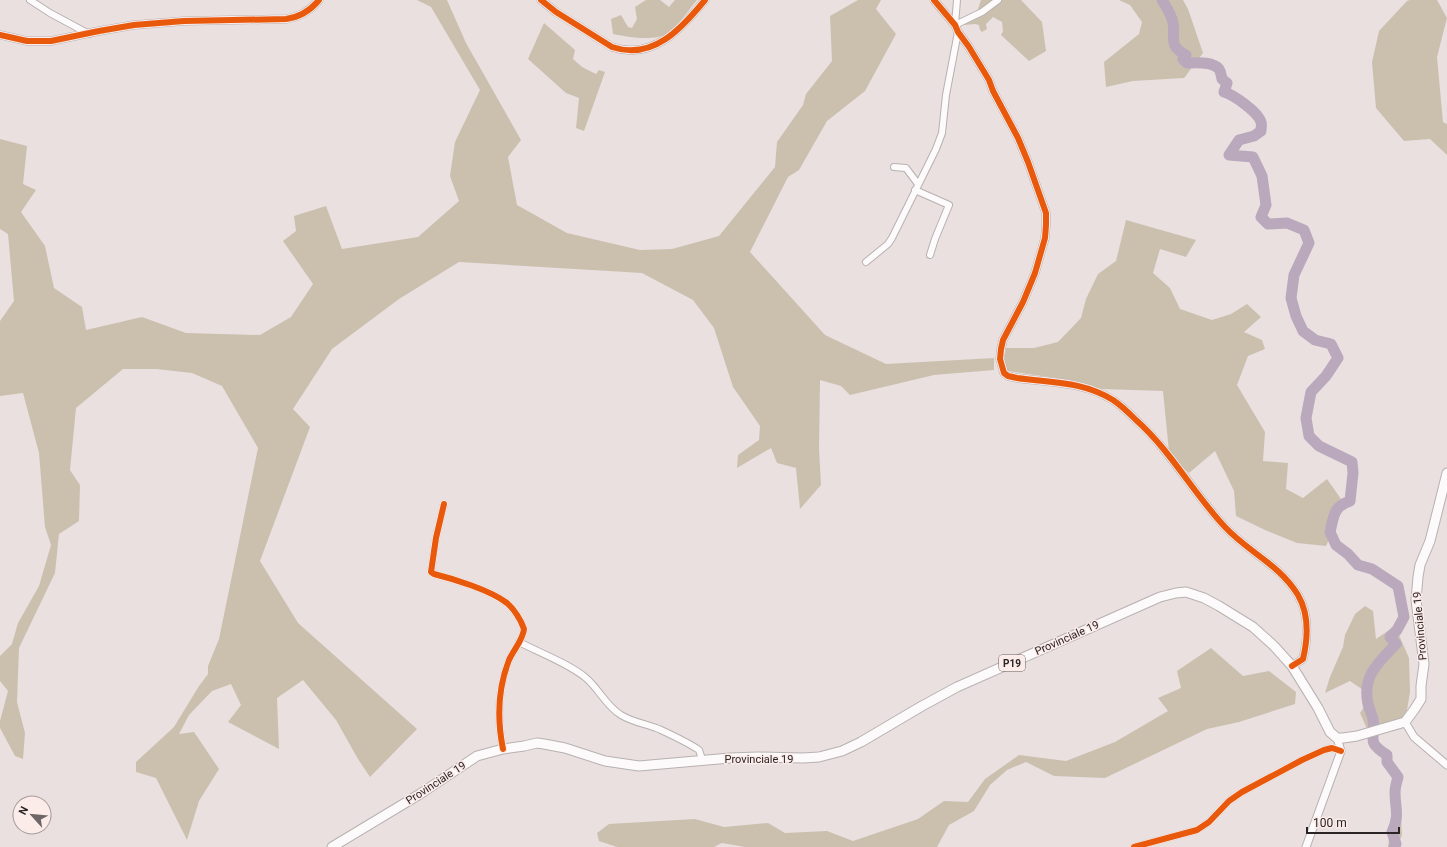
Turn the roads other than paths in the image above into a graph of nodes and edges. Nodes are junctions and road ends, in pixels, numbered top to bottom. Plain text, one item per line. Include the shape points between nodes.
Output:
1 (30, 0) edge
2 (319, 0) edge
3 (541, 0) edge
4 (705, 0) edge
5 (934, 0) edge
6 (957, 0) edge
7 (998, 0) edge
8 (955, 25) junction
9 (958, 32) junction
10 (90, 34) junction
11 (0, 35) edge
12 (894, 167) dead end
13 (917, 187) junction
14 (930, 255) dead end
15 (866, 262) dead end
16 (1447, 473) edge
17 (444, 504) dead end
18 (519, 642) junction
19 (1292, 666) junction
20 (1405, 722) junction
21 (1338, 738) junction
22 (503, 749) junction
23 (1341, 751) junction
24 (701, 760) junction
25 (1447, 765) edge
26 (332, 847) edge
27 (1134, 847) edge
28 (1306, 847) edge

1 - 10 street
2 - 10 street via 301,15 286,19 184,21 134,25
3 - 4 street via 612,47 632,51 660,44 676,32
5 - 8 street
6 - 8 street
7 - 8 street via 982,12
8 - 9 street
9 - 13 street via 942,133
9 - 19 street via 989,80 1018,138 1046,213 1045,238 1035,273 1000,349 1004,373 1017,378 1087,388 1112,400 1142,424 1225,527 1280,572 1298,596 1307,619 1305,650 1303,659
10 - 11 street via 40,42
12 - 13 street via 906,168
13 - 14 street via 949,205
13 - 15 street via 888,244
16 - 20 main road, Provinciale 19 via 1418,577 1416,600 1424,664 1421,699
17 - 18 street via 431,572 490,594 508,604 524,629
18 - 22 street via 509,661 500,695 500,736
18 - 24 street via 583,675 612,709 633,721 661,730 698,750
19 - 21 main road, Provinciale 19 / P19 via 1330,732
19 - 24 main road, Provinciale 19 / P19 via 1264,636 1234,615 1204,598 1186,592 1176,592 957,687 842,751 819,757
20 - 21 main road via 1357,736
20 - 25 street via 1414,737
21 - 23 street
22 - 24 main road, Provinciale 19 / P19 via 537,743 633,766
22 - 26 main road, Provinciale 19 / P19 via 477,756
23 - 27 street via 1332,748 1324,750 1242,792 1197,830
23 - 28 street

